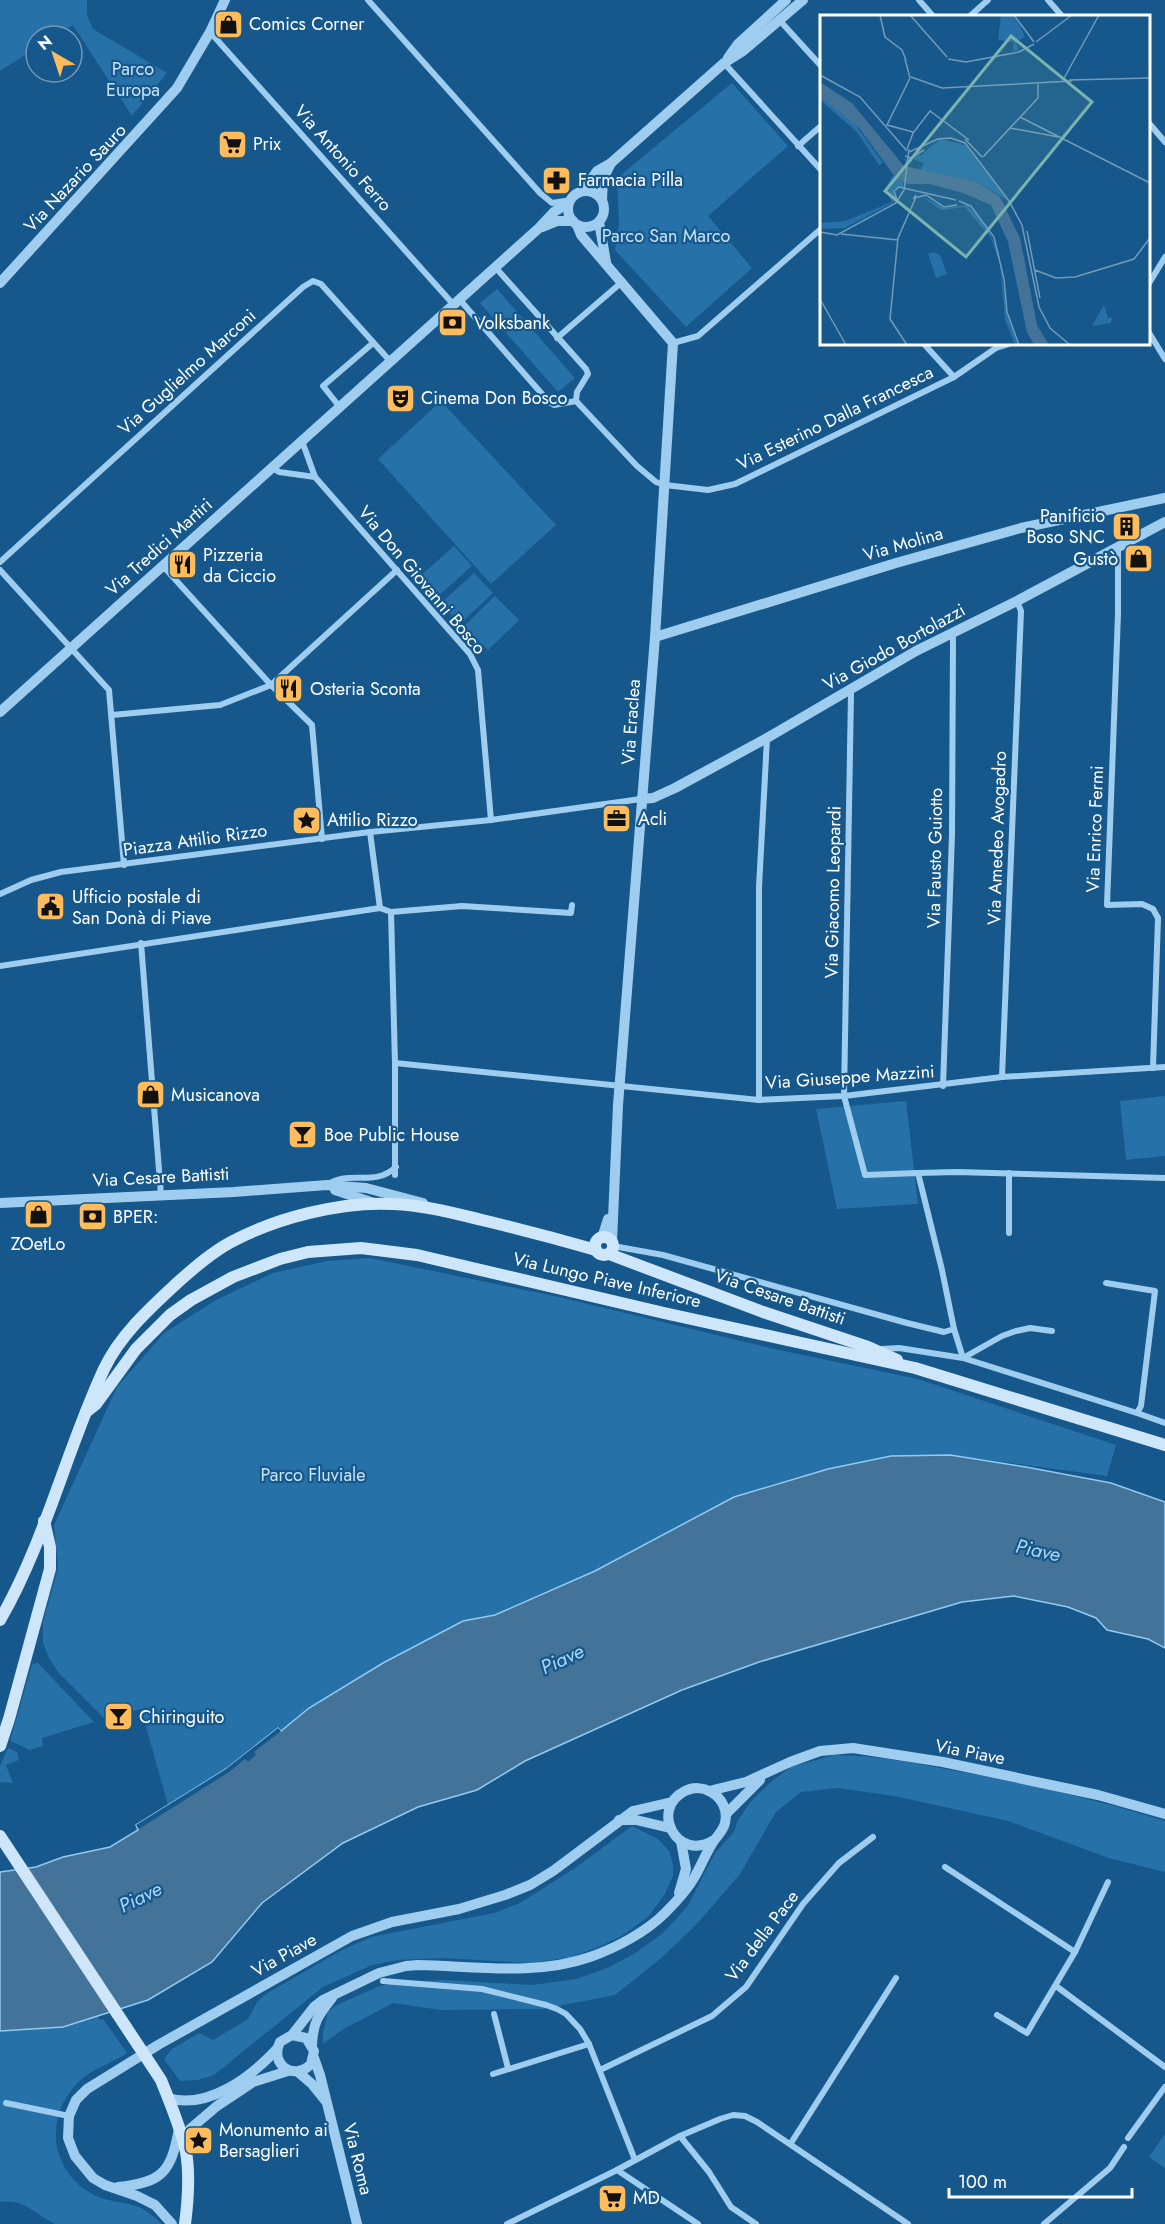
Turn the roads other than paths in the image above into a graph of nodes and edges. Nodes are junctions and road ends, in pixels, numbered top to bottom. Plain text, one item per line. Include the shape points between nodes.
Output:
1 (225, 0) edge
2 (368, 0) edge
3 (771, 0) edge
4 (802, 0) edge
5 (918, 0) edge
6 (976, 0) edge
7 (988, 0) edge
8 (1048, 0) edge
9 (788, 1) edge
10 (982, 6) junction
11 (932, 15) edge
12 (971, 15) edge
13 (1061, 15) edge
14 (765, 18) junction
15 (782, 23) dead end
16 (210, 32) junction
17 (752, 43) junction
18 (724, 63) junction
19 (820, 65) edge
20 (1150, 123) edge
21 (820, 127) edge
22 (1165, 142) edge
23 (798, 146) junction
24 (611, 163) junction
25 (820, 169) edge
26 (583, 191) junction
27 (570, 200) junction
28 (602, 200) junction
29 (599, 222) junction
30 (575, 223) junction
31 (539, 228) junction
32 (820, 230) edge
33 (1165, 257) edge
34 (606, 262) junction
35 (495, 266) junction
36 (622, 282) junction
37 (0, 283) edge
38 (1150, 283) edge
39 (456, 302) junction
40 (1150, 333) edge
41 (557, 338) junction
42 (374, 343) junction
43 (673, 343) junction
44 (925, 345) edge
45 (996, 346) edge
46 (1165, 359) edge
47 (390, 361) junction
48 (954, 377) junction
49 (576, 400) junction
50 (339, 406) junction
51 (302, 441) junction
52 (273, 468) junction
53 (315, 477) junction
54 (665, 485) junction
55 (1165, 498) edge
56 (1164, 522) edge
57 (1118, 547) junction
58 (0, 562) edge
59 (163, 566) junction
60 (0, 570) edge
61 (397, 570) junction
62 (1017, 601) junction
63 (952, 632) junction
64 (655, 638) junction
65 (71, 648) junction
66 (272, 685) junction
67 (849, 689) junction
68 (0, 711) edge
69 (112, 714) junction
70 (767, 738) junction
71 (641, 799) junction
72 (491, 820) junction
73 (370, 832) junction
74 (321, 839) junction
75 (124, 865) junction
76 (0, 894) edge
77 (572, 905) dead end
78 (380, 908) junction
79 (391, 912) junction
80 (141, 944) junction
81 (0, 966) edge
82 (395, 1062) junction
83 (1165, 1067) edge
84 (1153, 1068) junction
85 (1002, 1077) junction
86 (620, 1086) junction
87 (943, 1086) junction
88 (844, 1096) junction
89 (759, 1100) junction
90 (396, 1167) junction
91 (918, 1173) junction
92 (1009, 1173) junction
93 (395, 1175) dead end
94 (1165, 1178) edge
95 (325, 1185) junction
96 (161, 1196) junction
97 (0, 1203) edge
98 (376, 1204) junction
99 (440, 1210) junction
100 (1009, 1233) dead end
101 (606, 1245) junction
102 (1106, 1284) dead end
103 (954, 1329) junction
104 (1052, 1331) dead end
105 (875, 1350) junction
106 (963, 1358) junction
107 (915, 1368) junction
108 (86, 1412) junction
109 (1137, 1413) junction
110 (1165, 1423) edge
111 (1165, 1445) edge
112 (44, 1521) junction
113 (0, 1620) edge
114 (0, 1746) edge
115 (770, 1772) junction
116 (709, 1791) junction
117 (672, 1802) junction
118 (726, 1814) junction
119 (1165, 1814) edge
120 (619, 1820) junction
121 (670, 1828) junction
122 (0, 1836) edge
123 (873, 1837) dead end
124 (714, 1840) junction
125 (681, 1841) junction
126 (945, 1867) dead end
127 (1108, 1882) dead end
128 (677, 1899) junction
129 (1075, 1952) junction
130 (896, 1978) dead end
131 (383, 1981) dead end
132 (1056, 1986) junction
133 (333, 1996) junction
134 (494, 2014) dead end
135 (997, 2015) dead end
136 (292, 2035) junction
137 (589, 2044) junction
138 (312, 2045) junction
139 (277, 2049) junction
140 (314, 2058) junction
141 (1165, 2067) edge
142 (508, 2068) junction
143 (600, 2070) junction
144 (293, 2071) junction
145 (493, 2074) dead end
146 (1165, 2088) edge
147 (168, 2098) junction
148 (327, 2102) junction
149 (6, 2103) dead end
150 (69, 2116) junction
151 (179, 2129) junction
152 (680, 2136) junction
153 (1128, 2138) dead end
154 (790, 2143) junction
155 (1124, 2147) dead end
156 (186, 2153) junction
157 (635, 2160) junction
158 (617, 2170) junction
159 (113, 2187) junction
160 (172, 2224) edge
161 (184, 2224) edge
162 (357, 2224) edge
163 (507, 2224) edge
164 (698, 2224) edge
165 (756, 2224) edge
166 (908, 2224) edge
167 (1044, 2224) edge

1 - 16 street, Via Nazario Sauro
2 - 27 street via 540,193 552,203
3 - 14 street
4 - 9 street
4 - 17 street
5 - 11 street
6 - 10 street
7 - 10 street
8 - 13 street
9 - 14 street
9 - 17 street
10 - 12 street
14 - 18 street
15 - 19 street
16 - 37 street, Via Nazario Sauro via 169,98
16 - 39 street, Via Antonio Ferro
17 - 18 street
18 - 23 street
18 - 24 street
20 - 22 street
21 - 23 street
23 - 25 street
24 - 26 street via 597,171
24 - 28 street via 603,179
26 - 27 street
26 - 28 street
27 - 30 street via 568,212
27 - 31 street, Via Tredici Martiri
28 - 29 street via 604,209
29 - 30 street via 587,227
29 - 34 street
30 - 31 street, Via Tredici Martiri via 557,221
30 - 34 street
31 - 35 street, Via Tredici Martiri
32 - 43 street via 698,336
33 - 38 street
34 - 36 street
35 - 39 street, Via Tredici Martiri
35 - 41 street
36 - 41 street
36 - 43 street
39 - 47 street, Via Tredici Martiri
39 - 49 street, Via Antonio Ferro via 549,402 554,405
40 - 46 street
41 - 49 street via 588,374
42 - 47 street, Via Guglielmo Marconi
42 - 50 street via 323,386
42 - 58 street, Via Guglielmo Marconi via 321,284 313,281
43 - 54 street, Via Eraclea
44 - 48 street
45 - 48 street, Via Esterino Dalla Francesca
47 - 50 street, Via Tredici Martiri
48 - 54 street, Via Esterino Dalla Francesca via 735,484 708,490
49 - 54 street via 636,466
50 - 51 street, Via Tredici Martiri
51 - 52 street, Via Tredici Martiri
51 - 53 street, Via Don Giovanni Bosco
52 - 53 street
52 - 59 street, Via Tredici Martiri
53 - 61 street, Via Don Giovanni Bosco
54 - 64 street, Via Eraclea
55 - 64 street, Via Molina via 1022,528
56 - 57 street, Via Giodo Bortolazzi
57 - 62 street, Via Giodo Bortolazzi
57 - 84 street, Via Enrico Fermi via 1107,905 1142,904 1153,909 1158,918
59 - 65 street, Via Tredici Martiri
59 - 66 street
60 - 65 street
61 - 66 street
61 - 72 street, Via Don Giovanni Bosco via 470,654 478,670
62 - 63 street, Via Giodo Bortolazzi
62 - 85 street, Via Amedeo Avogadro via 1021,611
63 - 67 street, Via Giodo Bortolazzi
63 - 87 street, Via Fausto Guiotto via 952,835
64 - 71 street, Via Eraclea
65 - 68 street, Via Tredici Martiri
65 - 69 street via 109,690
66 - 69 street via 220,705
66 - 74 street via 312,725
67 - 70 street, Via Giodo Bortolazzi
67 - 88 street, Via Giacomo Leopardi
69 - 75 street
70 - 71 street, Via Giodo Bortolazzi via 664,794
70 - 89 street via 759,887
71 - 72 street, Piazza Attilio Rizzo
71 - 86 street, Via Eraclea
72 - 73 street, Piazza Attilio Rizzo
73 - 74 street, Piazza Attilio Rizzo
73 - 78 street
74 - 75 street, Piazza Attilio Rizzo
75 - 76 street, Piazza Attilio Rizzo via 61,872
77 - 79 street via 571,913 462,906
78 - 79 street
78 - 80 street
79 - 82 street
80 - 81 street
80 - 96 street
82 - 86 street, Via Giuseppe Mazzini
82 - 90 street
83 - 84 street, Via Giuseppe Mazzini
84 - 85 street, Via Giuseppe Mazzini
85 - 87 street, Via Giuseppe Mazzini
86 - 89 street, Via Giuseppe Mazzini
86 - 101 street, Via Eraclea
87 - 88 street, Via Giuseppe Mazzini
88 - 89 street, Via Giuseppe Mazzini
88 - 91 street, Via Giacomo Leopardi via 865,1175
90 - 93 street
90 - 95 street, Via Cesare Battisti via 383,1177 337,1178
91 - 92 street
91 - 103 street
92 - 94 street
92 - 100 street
95 - 96 street, Via Cesare Battisti
95 - 98 street, Via Cesare Battisti
95 - 99 street, Via Cesare Battisti via 376,1191
96 - 97 street, Via Cesare Battisti
98 - 99 main road, Via Lungo Piave Inferiore
98 - 108 main road, Via Lungo Piave Inferiore via 277,1221 216,1251 129,1331 105,1366
99 - 101 main road, Via Cesare Battisti
101 - 103 street via 663,1255 944,1332
101 - 105 main road, Via Cesare Battisti via 632,1264
102 - 109 street via 1155,1291
103 - 106 street
104 - 106 street via 1017,1331
105 - 106 street via 899,1348
105 - 107 main road, Via Cesare Battisti
106 - 109 street
107 - 108 main road, Via Lungo Piave Inferiore via 417,1255 335,1249 308,1252 254,1268 191,1300 143,1341
107 - 111 main road, Via Lungo Piave Inferiore
108 - 112 main road, Via Lungo Piave Inferiore
109 - 110 street
112 - 113 main road, Via Lungo Piave Inferiore
112 - 114 main road via 50,1569
115 - 116 street, Via Piave
115 - 118 street, Via Piave
115 - 119 street, Via Piave via 820,1751 853,1748 944,1762 1098,1795
116 - 117 street via 688,1789
116 - 118 street via 721,1800
117 - 120 street, Via Piave via 633,1811
117 - 121 street
118 - 124 street via 723,1828
120 - 121 street
120 - 150 street, Via Piave via 553,1871 513,1892 352,1936 98,2080 76,2100
121 - 125 street
122 - 147 main road via 155,2070
123 - 143 street, Via della Pace via 839,1863 804,1904 746,1988 712,2016
124 - 125 street via 697,1846
124 - 128 street via 693,1880
125 - 128 street via 686,1869
126 - 129 street
127 - 129 street
128 - 133 street via 665,1914 643,1929 591,1957 545,1967 406,1966 354,1983
129 - 132 street
130 - 154 street
131 - 137 street via 482,1989 546,2005 566,2014
132 - 135 street via 1027,2033
132 - 141 street
133 - 136 street via 314,2007
133 - 138 street via 316,2019
134 - 142 street
136 - 138 street via 303,2036
136 - 139 street via 282,2040
137 - 142 street
137 - 143 street
138 - 140 street
139 - 144 street via 279,2062
139 - 147 street via 210,2098 184,2102
140 - 144 street via 308,2067
140 - 148 street, Via Roma
142 - 145 street
143 - 157 street
144 - 148 street, Via Roma via 312,2084
144 - 156 street via 253,2082 217,2106 190,2130
146 - 153 street
147 - 151 main road
148 - 162 street, Via Roma
149 - 150 street
150 - 159 street via 68,2138 75,2156 93,2178
151 - 156 main road
151 - 159 street via 174,2156 162,2173 144,2184
152 - 154 street via 733,2115 745,2116
152 - 157 street
152 - 165 street via 731,2207
154 - 166 street
155 - 167 street via 1110,2168
156 - 161 main road via 188,2196
157 - 158 street
158 - 163 street
158 - 164 street
159 - 160 street via 155,2205

